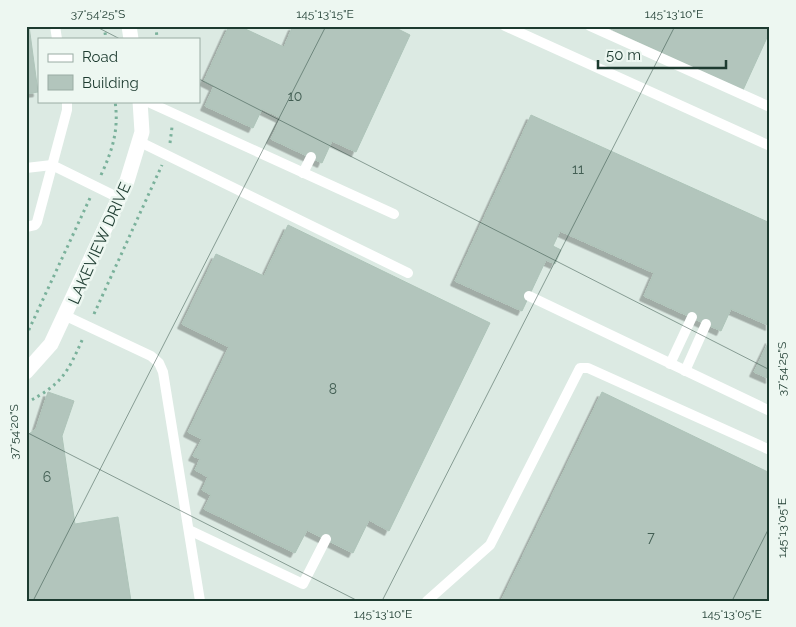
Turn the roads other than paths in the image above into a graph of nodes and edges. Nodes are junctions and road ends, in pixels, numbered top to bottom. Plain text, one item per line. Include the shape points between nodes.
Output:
1 (505, 26) edge
2 (590, 26) edge
3 (67, 102) edge
4 (140, 102) edge
5 (148, 102) edge
6 (770, 107) edge
7 (140, 142) junction
8 (770, 146) edge
9 (311, 157) dead end
10 (52, 165) junction
11 (26, 168) edge
12 (303, 173) junction
13 (119, 198) junction
14 (394, 214) dead end
15 (26, 227) edge
16 (408, 273) dead end
17 (529, 296) dead end
18 (66, 316) junction
19 (692, 317) dead end
20 (706, 324) dead end
21 (670, 364) junction
22 (685, 371) junction
23 (26, 372) edge
24 (770, 411) edge
25 (770, 450) edge
26 (189, 530) junction
27 (326, 540) dead end
28 (200, 601) edge
29 (427, 601) edge

1 - 8 lane
2 - 6 lane
3 - 10 lane
4 - 7 street, LAKEVIEW DRIVE
5 - 12 lane
7 - 13 street, LAKEVIEW DRIVE
7 - 16 lane
9 - 12 lane
10 - 11 lane
10 - 13 lane
10 - 15 lane via 37,222 35,226
12 - 14 lane
13 - 18 street, LAKEVIEW DRIVE
17 - 21 lane
18 - 23 street, LAKEVIEW DRIVE via 52,344
18 - 26 lane via 151,356 159,363
19 - 21 lane
20 - 22 lane
21 - 22 lane
22 - 24 lane
25 - 29 lane via 588,368 580,368 490,545
26 - 27 lane via 303,584
26 - 28 lane

